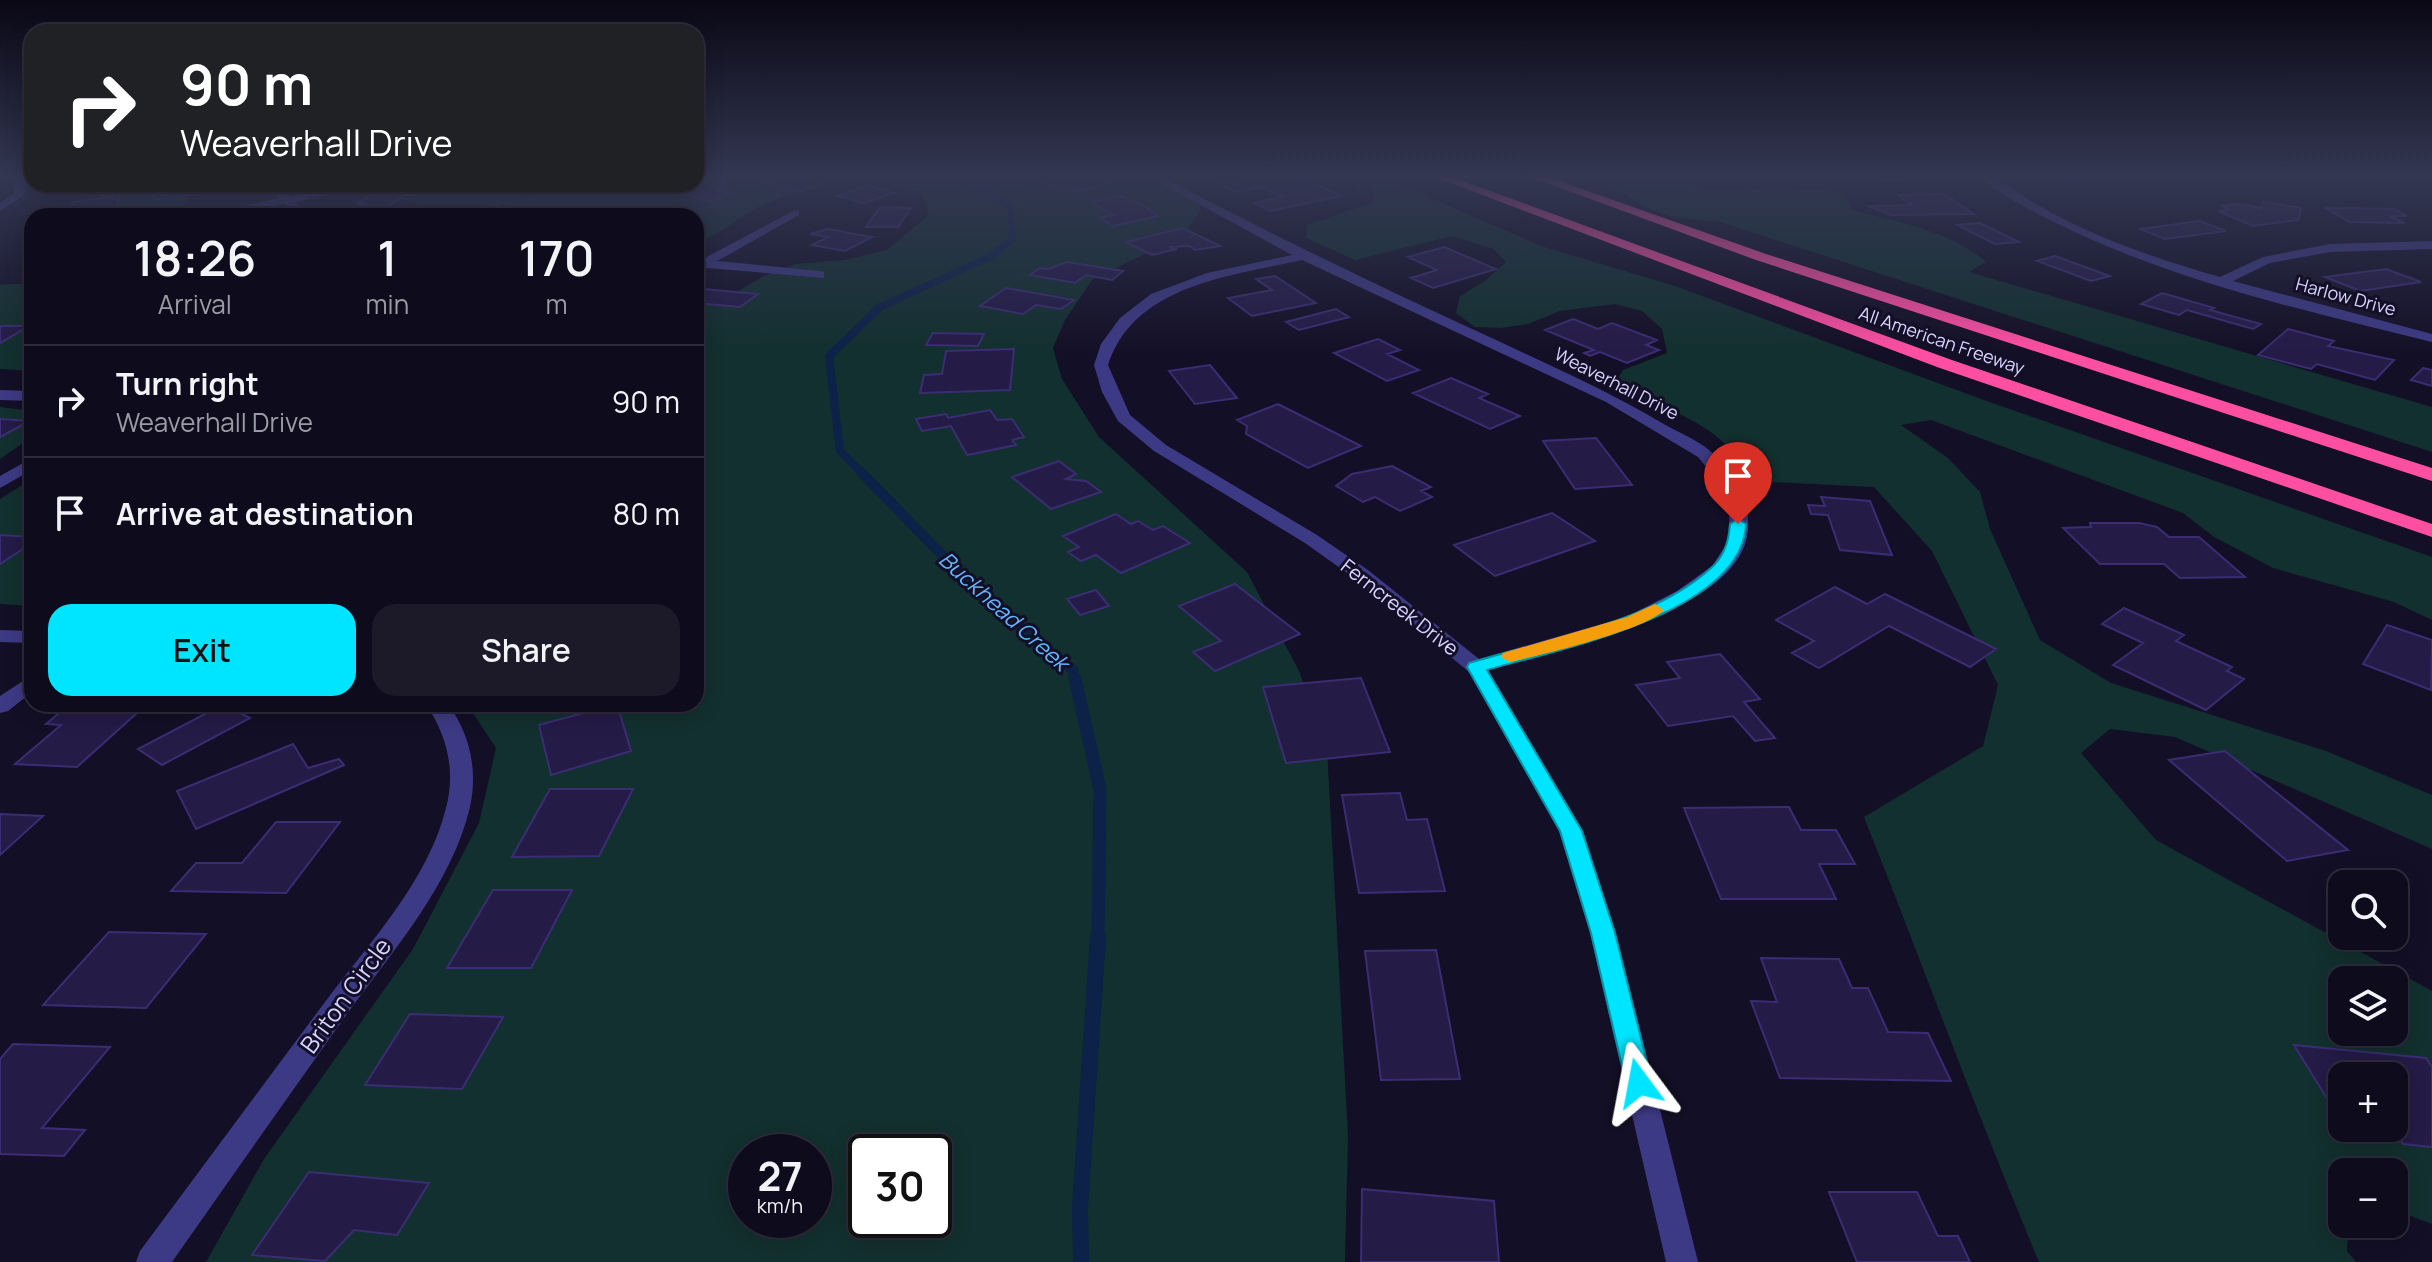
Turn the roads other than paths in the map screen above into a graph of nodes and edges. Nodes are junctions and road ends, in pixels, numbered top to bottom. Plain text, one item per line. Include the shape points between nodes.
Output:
1 (752, 236) edge
2 (1265, 236) edge
3 (1600, 236) edge
4 (1702, 236) edge
5 (2098, 236) edge
6 (2432, 245) edge
7 (1303, 256) junction
8 (704, 261) edge
9 (704, 263) edge
10 (820, 275) dead end
11 (2222, 281) junction
12 (2432, 338) edge
13 (0, 395) edge
14 (24, 396) edge
15 (24, 468) edge
16 (2432, 475) edge
17 (0, 483) edge
18 (2432, 531) edge
19 (0, 636) edge
20 (24, 637) edge
21 (1476, 667) junction
22 (24, 688) edge
23 (0, 706) edge
24 (443, 712) edge
25 (152, 1262) edge
26 (1682, 1262) edge

1 - 8 street
2 - 7 street, Weaverhall Drive
3 - 18 highway, All American Freeway via 1943,363
4 - 16 highway, All American Freeway
5 - 11 street, Harlow Drive
6 - 11 street via 2330,248 2267,260
7 - 21 street, Ferncreek Drive via 1212,276 1156,297 1125,321 1108,344 1101,365 1110,392 1124,418 1160,448 1311,539
7 - 21 street, Weaverhall Drive via 1611,399 1704,454 1730,485 1739,506 1737,542 1719,570 1684,595 1633,621
9 - 10 street
11 - 12 street, Harlow Drive
13 - 14 street
15 - 17 street
19 - 20 street
21 - 26 street, Ferncreek Drive via 1571,831 1603,933
22 - 23 street
24 - 25 street, Briton Circle via 460,747 462,780 456,816 438,858 394,928

